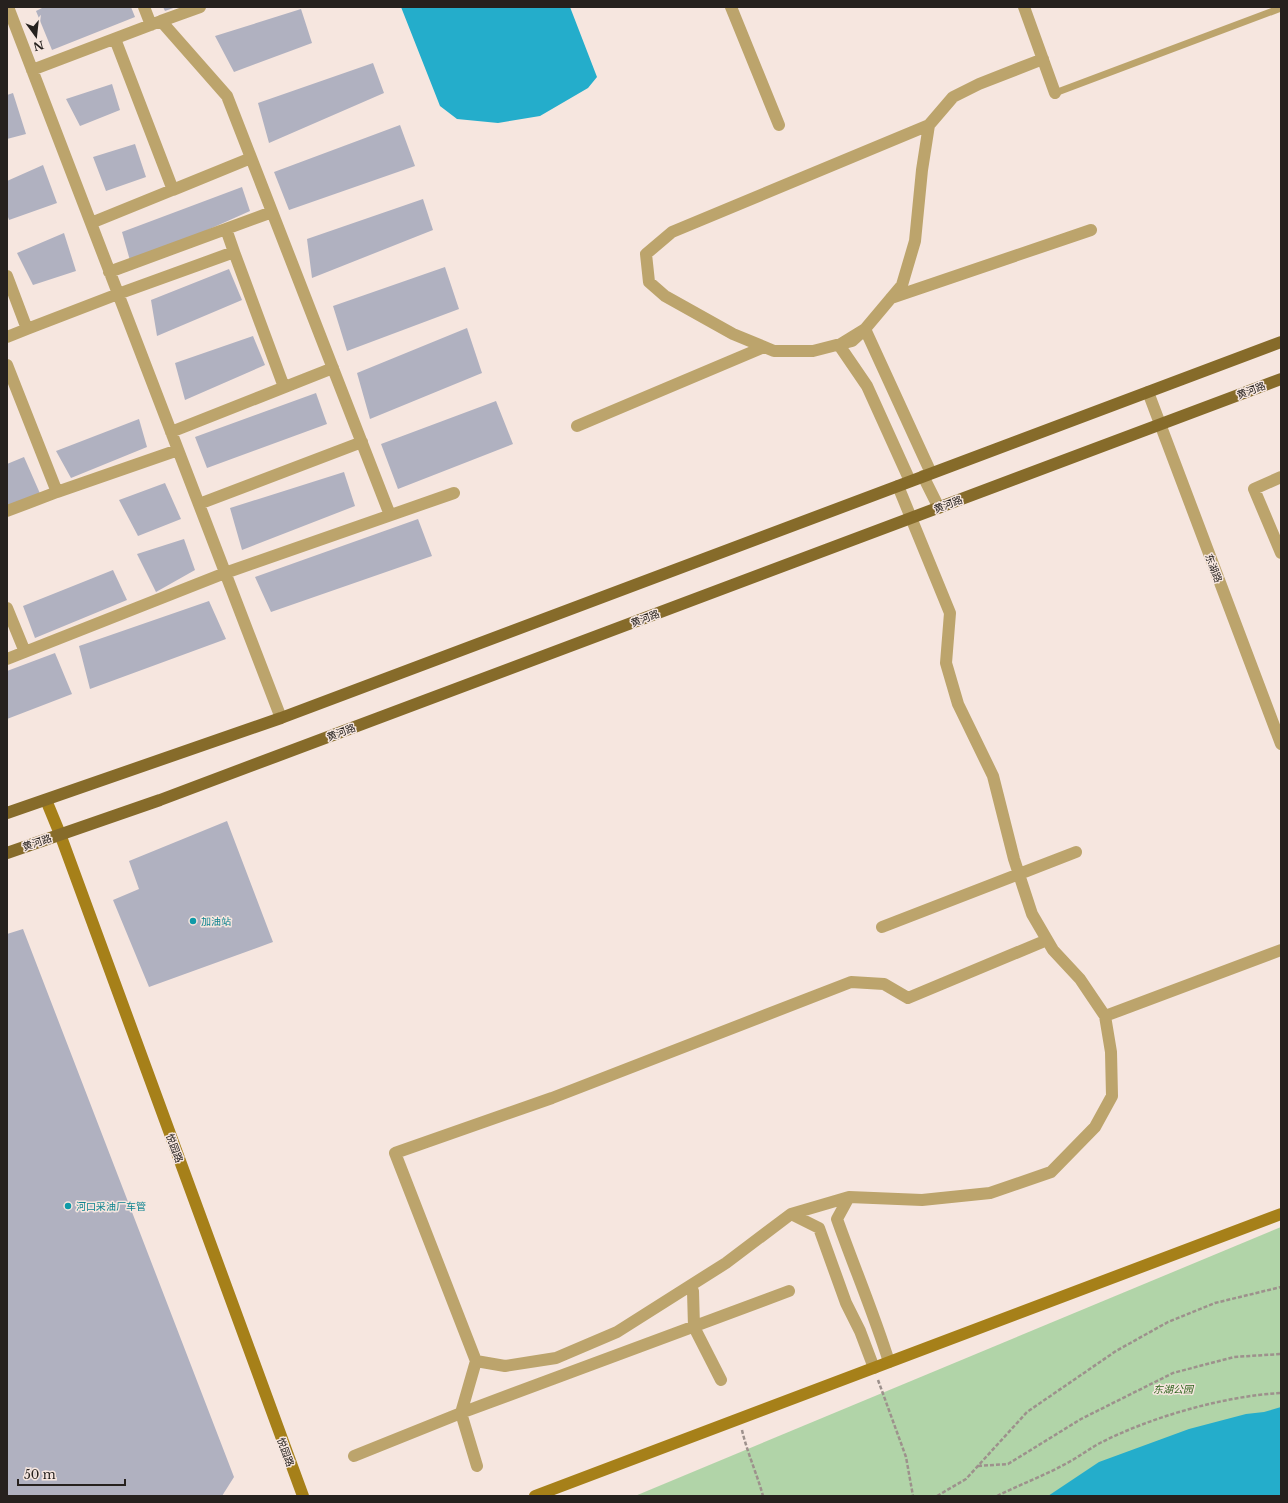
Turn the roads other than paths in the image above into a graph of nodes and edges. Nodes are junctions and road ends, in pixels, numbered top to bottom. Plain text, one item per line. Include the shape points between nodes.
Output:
1 (8, 7) edge
2 (144, 7) edge
3 (200, 7) edge
4 (731, 7) edge
5 (1024, 7) edge
6 (1281, 8) edge
7 (156, 24) junction
8 (115, 39) junction
9 (1043, 59) junction
10 (32, 70) junction
11 (1055, 92) joint
12 (779, 125) dead end
13 (929, 125) junction
14 (252, 158) junction
15 (173, 190) junction
16 (272, 212) junction
17 (91, 223) junction
18 (226, 229) junction
19 (1091, 230) dead end
20 (234, 252) junction
21 (109, 272) junction
22 (7, 276) edge
23 (118, 294) junction
24 (890, 299) junction
25 (27, 329) junction
26 (865, 329) junction
27 (7, 337) edge
28 (1281, 342) edge
29 (838, 345) junction
30 (764, 347) junction
31 (7, 365) edge
32 (333, 368) junction
33 (1281, 379) edge
34 (284, 387) junction
35 (1148, 392) junction
36 (1160, 424) junction
37 (577, 426) dead end
38 (171, 432) junction
39 (362, 442) junction
40 (178, 450) junction
41 (927, 475) junction
42 (1281, 477) edge
43 (910, 481) junction
44 (898, 486) junction
45 (57, 492) junction
46 (454, 493) dead end
47 (199, 504) junction
48 (938, 508) junction
49 (7, 511) edge
50 (390, 515) junction
51 (911, 518) junction
52 (1281, 553) edge
53 (225, 573) junction
54 (7, 608) edge
55 (25, 652) junction
56 (7, 659) edge
57 (281, 718) junction
58 (1281, 744) edge
59 (46, 800) junction
60 (7, 814) edge
61 (60, 834) junction
62 (1076, 852) dead end
63 (7, 853) edge
64 (1019, 874) junction
65 (882, 927) dead end
66 (1047, 940) junction
67 (1281, 950) edge
68 (1105, 1016) junction
69 (849, 1197) junction
70 (791, 1214) junction
71 (1281, 1214) edge
72 (693, 1291) dead end
73 (789, 1291) dead end
74 (694, 1327) junction
75 (476, 1361) junction
76 (889, 1362) junction
77 (874, 1368) junction
78 (721, 1380) dead end
79 (461, 1413) junction
80 (354, 1456) dead end
81 (477, 1466) dead end
82 (303, 1496) edge
83 (535, 1496) edge

1 - 10 street
2 - 7 street
3 - 7 street
4 - 12 street
5 - 9 street
6 - 11 lane
7 - 8 street
7 - 14 street via 227,96
8 - 10 street
8 - 15 street
9 - 11 street
9 - 13 street via 952,97
10 - 17 street
13 - 24 street via 915,241 902,285
13 - 30 street via 672,232 646,254 649,282 665,296 733,334
14 - 15 street
14 - 16 street
15 - 17 street
16 - 18 street
16 - 32 street
17 - 21 street
18 - 20 street
18 - 21 street
19 - 24 street
20 - 23 street
20 - 34 street
21 - 23 street
22 - 25 street
23 - 25 street
23 - 38 street
24 - 26 street
25 - 27 street
26 - 29 street via 852,342
26 - 41 street
28 - 35 main road
29 - 30 street via 812,351 774,351
29 - 43 street via 867,386
30 - 37 street
31 - 45 street
32 - 34 street
32 - 39 street
33 - 36 main road, 黄河路
34 - 38 street
35 - 36 street, 东湖路
35 - 41 main road
36 - 48 main road, 黄河路
36 - 58 street, 东湖路
38 - 40 street
39 - 47 street
39 - 50 street
40 - 45 street
40 - 47 street
41 - 43 main road
41 - 48 street
42 - 52 street via 1254,489
43 - 44 main road
44 - 51 street
44 - 57 main road
45 - 49 street
46 - 50 street
47 - 53 street
48 - 51 main road, 黄河路
50 - 53 street
51 - 61 main road, 黄河路 via 160,800
51 - 64 street via 950,613 946,663 958,704 993,776
53 - 55 street
53 - 57 street
54 - 55 street
55 - 56 street
57 - 59 main road
59 - 60 main road
59 - 61 street, 悦园路
61 - 63 main road, 黄河路
61 - 82 street, 悦园路
62 - 64 street
64 - 65 street
64 - 66 street via 1032,914
66 - 68 street via 1052,950 1080,979
66 - 75 street via 908,998 884,984 851,982 552,1098 395,1153
67 - 68 street
68 - 69 street via 1111,1052 1112,1096 1095,1127 1051,1172 990,1193 922,1200
69 - 70 street
69 - 76 street via 837,1219
70 - 75 street via 726,1263 617,1332 556,1358 505,1366
70 - 77 street via 819,1228 846,1303
71 - 76 street
72 - 74 street
73 - 74 street
74 - 78 street
74 - 79 street
75 - 79 street
76 - 77 street
77 - 83 street
79 - 80 street
79 - 81 street

